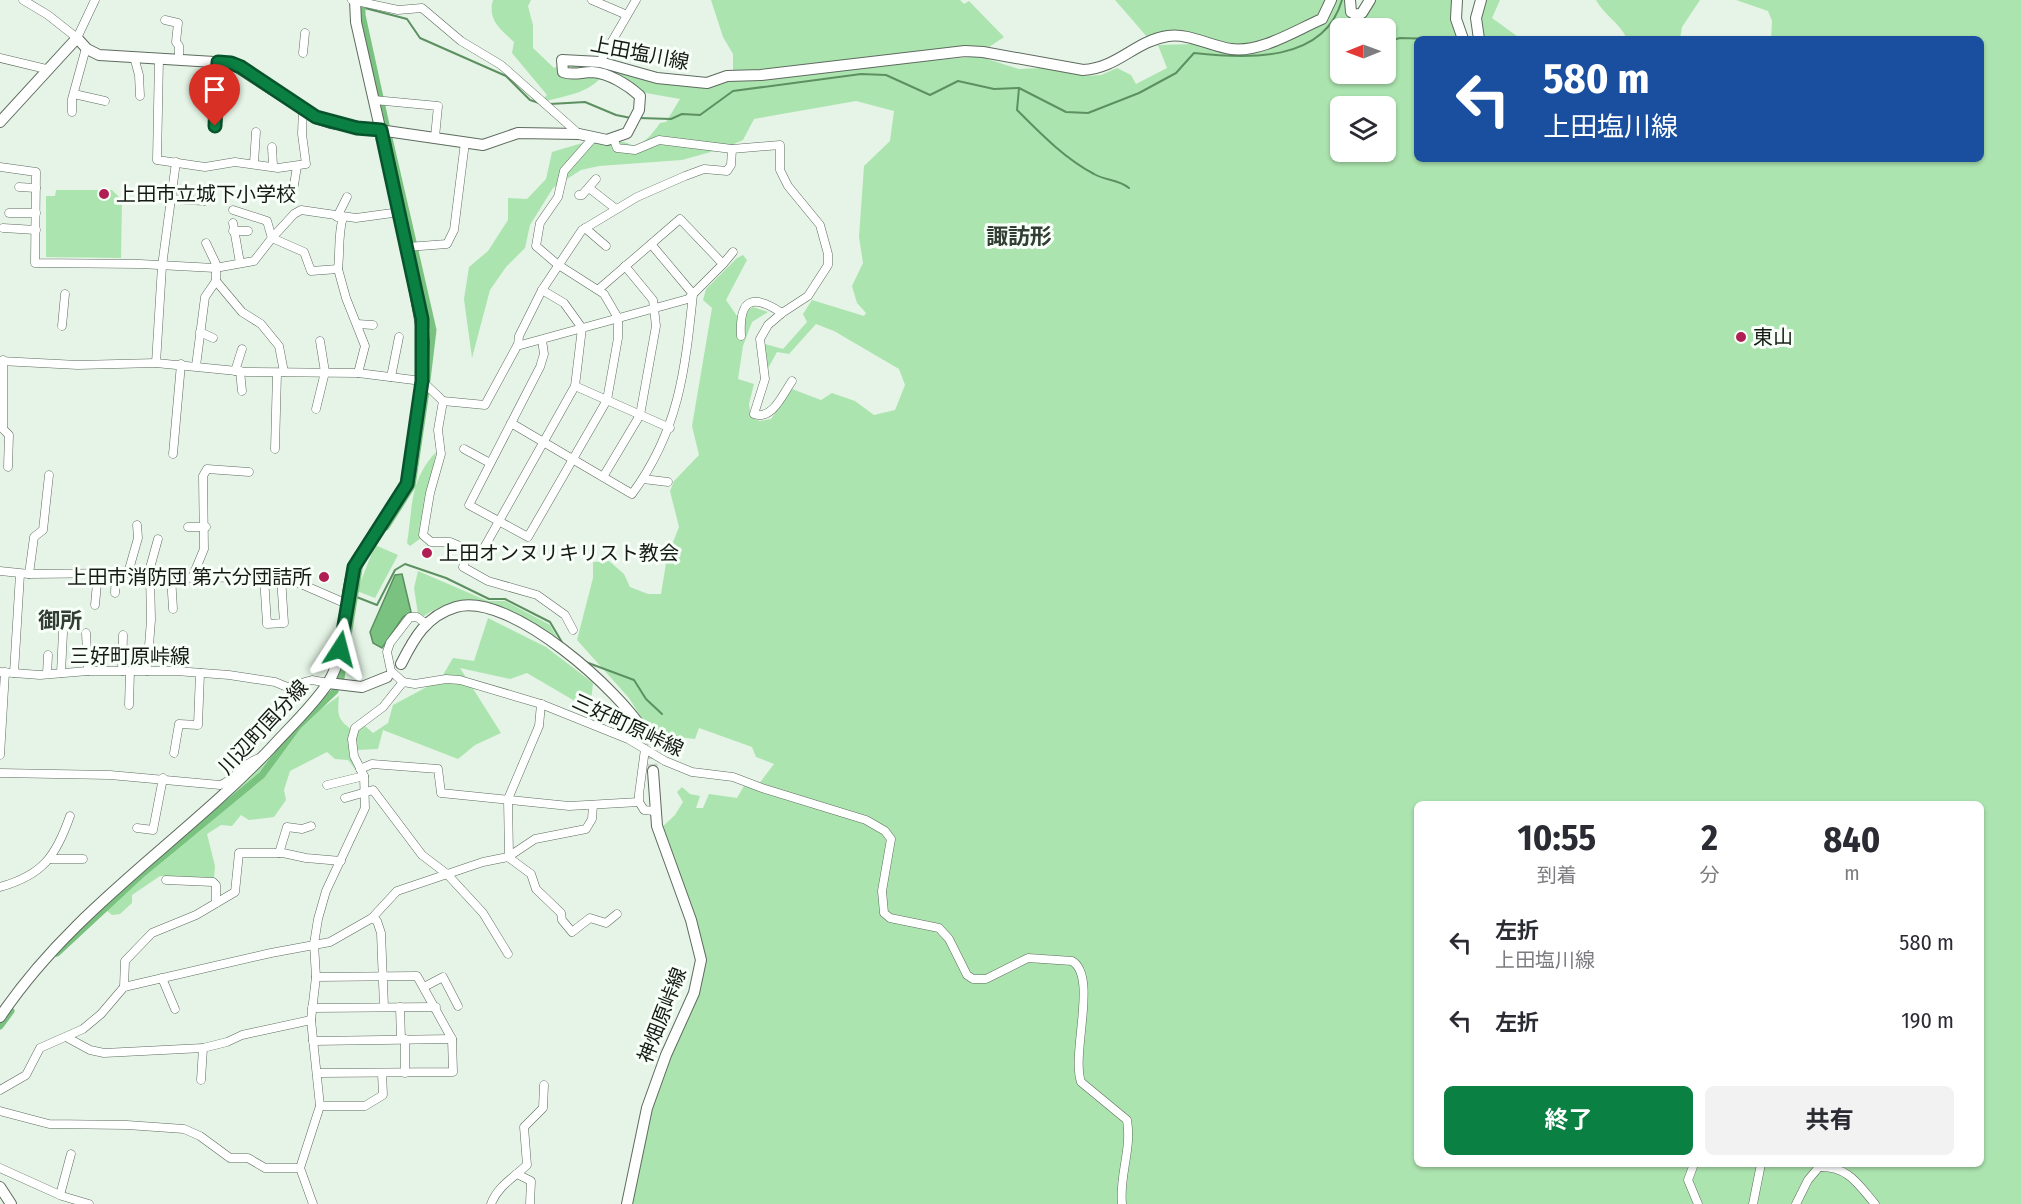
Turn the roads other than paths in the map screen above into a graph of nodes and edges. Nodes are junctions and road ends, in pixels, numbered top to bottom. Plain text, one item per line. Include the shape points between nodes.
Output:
1 (23, 0) edge
2 (95, 0) edge
3 (592, 0) edge
4 (636, 0) edge
5 (1331, 0) edge
6 (1350, 0) edge
7 (1370, 0) edge
8 (1457, 0) edge
9 (1481, 0) edge
10 (357, 1) edge
11 (627, 15) junction
12 (165, 20) dead end
13 (305, 33) dead end
14 (1462, 36) edge
15 (1479, 36) edge
16 (77, 38) junction
17 (86, 48) junction
18 (303, 53) dead end
19 (134, 57) junction
20 (0, 58) edge
21 (159, 58) junction
22 (179, 58) junction
23 (218, 62) junction
24 (600, 62) junction
25 (46, 69) junction
26 (74, 94) junction
27 (140, 96) dead end
28 (374, 100) junction
29 (105, 101) dead end
30 (303, 109) junction
31 (72, 112) dead end
32 (0, 122) edge
33 (215, 126) dead end
34 (381, 130) junction
35 (256, 132) dead end
36 (579, 134) junction
37 (435, 137) junction
38 (593, 138) junction
39 (614, 140) junction
40 (465, 142) junction
41 (272, 147) dead end
42 (732, 149) junction
43 (176, 162) junction
44 (254, 163) junction
45 (273, 166) junction
46 (297, 166) junction
47 (0, 167) edge
48 (596, 179) dead end
49 (294, 185) dead end
50 (19, 187) dead end
51 (36, 188) junction
52 (588, 188) junction
53 (579, 195) dead end
54 (347, 196) dead end
55 (171, 199) junction
56 (205, 201) dead end
57 (616, 209) junction
58 (233, 210) dead end
59 (400, 212) junction
60 (9, 213) dead end
61 (36, 213) junction
62 (340, 217) junction
63 (3, 228) dead end
64 (585, 228) junction
65 (36, 230) junction
66 (249, 231) dead end
67 (272, 238) junction
68 (206, 243) dead end
69 (651, 244) junction
70 (606, 246) dead end
71 (407, 247) junction
72 (733, 252) dead end
73 (240, 263) junction
74 (557, 264) junction
75 (723, 264) junction
76 (162, 266) junction
77 (625, 266) junction
78 (215, 268) junction
79 (338, 268) junction
80 (216, 281) junction
81 (599, 289) junction
82 (542, 290) junction
83 (64, 294) dead end
84 (693, 294) junction
85 (654, 309) junction
86 (782, 313) junction
87 (618, 318) junction
88 (357, 324) junction
89 (373, 325) dead end
90 (62, 326) dead end
91 (582, 328) junction
92 (200, 332) junction
93 (741, 336) dead end
94 (399, 337) dead end
95 (213, 338) dead end
96 (542, 340) junction
97 (320, 341) dead end
98 (518, 345) junction
99 (242, 349) dead end
100 (2, 361) edge
101 (156, 363) junction
102 (181, 364) junction
103 (196, 366) junction
104 (238, 371) junction
105 (325, 372) junction
106 (280, 373) junction
107 (358, 373) junction
108 (391, 377) junction
109 (422, 381) junction
110 (792, 381) dead end
111 (575, 386) junction
112 (242, 392) dead end
113 (607, 400) junction
114 (443, 401) junction
115 (316, 409) dead end
116 (640, 415) junction
117 (512, 423) junction
118 (670, 428) junction
119 (544, 442) junction
120 (275, 449) dead end
121 (464, 449) dead end
122 (173, 454) dead end
123 (574, 459) junction
124 (490, 463) junction
125 (8, 467) dead end
126 (249, 472) dead end
127 (49, 475) dead end
128 (603, 477) junction
129 (643, 479) junction
130 (668, 482) dead end
131 (499, 521) junction
132 (137, 525) dead end
133 (188, 527) dead end
134 (206, 527) junction
135 (158, 538) dead end
136 (469, 551) junction
137 (0, 572) edge
138 (98, 572) junction
139 (116, 573) junction
140 (128, 573) junction
141 (20, 574) junction
142 (29, 574) junction
143 (149, 575) junction
144 (171, 576) junction
145 (264, 577) junction
146 (281, 577) junction
147 (192, 578) junction
148 (116, 593) dead end
149 (95, 604) dead end
150 (347, 604) junction
151 (173, 609) dead end
152 (425, 623) junction
153 (573, 630) dead end
154 (63, 632) dead end
155 (86, 633) dead end
156 (123, 635) dead end
157 (48, 656) dead end
158 (400, 664) dead end
159 (88, 671) junction
160 (126, 671) junction
161 (147, 671) junction
162 (2, 672) edge
163 (15, 673) junction
164 (61, 673) junction
165 (200, 673) junction
166 (47, 674) junction
167 (387, 677) dead end
168 (403, 682) junction
169 (328, 683) junction
170 (542, 704) junction
171 (129, 705) dead end
172 (646, 735) tunnel mouth
173 (645, 749) junction
174 (174, 753) dead end
175 (0, 755) edge
176 (261, 758) junction
177 (653, 771) tunnel mouth
178 (0, 773) edge
179 (362, 773) junction
180 (163, 778) junction
181 (327, 785) dead end
182 (366, 791) junction
183 (345, 798) dead end
184 (508, 799) junction
185 (639, 802) junction
186 (593, 806) junction
187 (654, 812) junction
188 (70, 816) dead end
189 (311, 826) dead end
190 (137, 828) dead end
191 (279, 853) junction
192 (509, 856) junction
193 (50, 859) junction
194 (83, 859) dead end
195 (341, 861) junction
196 (447, 874) junction
197 (166, 880) dead end
198 (0, 887) edge
199 (216, 903) junction
200 (617, 914) dead end
201 (372, 918) junction
202 (314, 944) junction
203 (508, 954) dead end
204 (383, 975) junction
205 (316, 977) junction
206 (162, 978) junction
207 (124, 987) junction
208 (424, 987) junction
209 (458, 1006) dead end
210 (384, 1007) junction
211 (400, 1007) junction
212 (436, 1007) junction
213 (312, 1008) junction
214 (175, 1009) dead end
215 (0, 1017) edge
216 (311, 1020) junction
217 (68, 1038) junction
218 (403, 1039) junction
219 (452, 1039) junction
220 (313, 1041) junction
221 (203, 1048) junction
222 (318, 1073) junction
223 (382, 1073) junction
224 (405, 1073) junction
225 (201, 1080) dead end
226 (544, 1085) dead end
227 (0, 1090) edge
228 (320, 1106) junction
229 (0, 1111) edge
230 (71, 1154) dead end
231 (1693, 1167) edge
232 (1760, 1167) edge
233 (0, 1168) edge
234 (300, 1168) junction
235 (517, 1174) junction
236 (0, 1187) edge
237 (60, 1195) junction
238 (11, 1204) edge
239 (89, 1204) edge
240 (313, 1204) edge
241 (491, 1204) edge
242 (530, 1204) edge
243 (627, 1204) edge
244 (1122, 1204) edge
245 (1698, 1204) edge
246 (1753, 1204) edge
247 (1796, 1204) edge
248 (1875, 1204) edge

1 - 16 street
2 - 16 street
3 - 11 street
4 - 11 street
5 - 24 street, 上田塩川線 via 1322,19 1258,45 1231,49 1169,36 1139,46 1117,62 1098,69 1083,70 965,51 727,76 707,83 657,78
6 - 7 street via 1351,12 1356,15 1362,13
8 - 14 street via 1456,19
9 - 15 street via 1476,18
10 - 28 street, 川辺町国分線 via 356,22
10 - 36 street via 398,10 422,8 462,41 501,65
11 - 24 street
12 - 22 street via 178,23
13 - 18 street
16 - 17 street
16 - 25 street
17 - 19 street via 99,55
17 - 26 street
19 - 21 street
19 - 27 street
20 - 25 street
21 - 22 street
21 - 43 street via 157,160
22 - 23 street
23 - 30 street via 241,67
23 - 33 street
24 - 39 street, 上田塩川線 via 568,59 562,60 560,66 566,74 603,74 640,96 639,110 627,133
25 - 32 street
26 - 29 street
26 - 31 street
28 - 34 street, 川辺町国分線
28 - 37 street via 438,106
30 - 34 street via 332,123
30 - 46 street via 306,164
34 - 37 street
34 - 59 street, 川辺町国分線
35 - 44 street
36 - 38 street
36 - 40 street via 519,133 492,144
37 - 40 street
38 - 39 street
38 - 74 street via 567,166 558,197 537,231 537,249
39 - 42 street via 617,148 625,151 659,140
40 - 71 street via 451,241
41 - 45 street
42 - 57 street via 727,171 704,169 637,196
42 - 86 street via 780,145 780,170 788,186 820,225 828,265 808,296
43 - 44 street via 205,167
43 - 55 street
44 - 45 street
45 - 46 street
46 - 49 street
47 - 51 street via 36,172
48 - 52 street
50 - 51 street
51 - 61 street
52 - 53 street
52 - 57 street
54 - 62 street
55 - 56 street
55 - 76 street
57 - 64 street
58 - 67 street via 267,221
59 - 62 street
59 - 71 street, 川辺町国分線
60 - 61 street
61 - 65 street
62 - 67 street via 301,210
62 - 79 street
63 - 65 street
64 - 70 street
64 - 74 street
65 - 76 street via 35,263
66 - 73 street via 233,227
67 - 73 street via 254,261
67 - 79 street via 304,252 311,271
68 - 78 street
69 - 75 street via 680,219
69 - 77 street
69 - 84 street
71 - 109 street, 川辺町国分線 via 424,332
72 - 75 street
73 - 78 street
74 - 81 street
74 - 82 street
75 - 84 street
76 - 78 street
76 - 101 street
77 - 81 street
77 - 85 street via 653,300
78 - 80 street
79 - 88 street
80 - 92 street via 205,297
80 - 106 street via 279,346
81 - 87 street
82 - 91 street via 564,303
82 - 98 street
83 - 90 street
84 - 85 street
84 - 118 street
85 - 87 street
85 - 116 street via 656,326
86 - 93 street via 763,300 753,301 744,309
86 - 110 street via 760,339 765,379 754,414 768,415
87 - 91 street
87 - 113 street
88 - 89 street
88 - 107 street via 365,346
91 - 96 street
91 - 111 street
92 - 95 street
92 - 103 street
94 - 108 street
96 - 98 street
96 - 117 street via 540,367
97 - 105 street
98 - 114 street via 485,405
99 - 104 street
100 - 101 street
100 - 125 street
101 - 102 street
102 - 103 street
102 - 122 street
103 - 104 street
104 - 106 street
104 - 112 street
105 - 106 street
105 - 107 street
105 - 115 street
106 - 120 street
107 - 108 street
108 - 109 street
109 - 114 street
109 - 150 street, 川辺町国分線 via 407,484 357,560
111 - 113 street
111 - 119 street
113 - 116 street
113 - 123 street
114 - 136 street via 438,430 441,454 423,535 431,542 450,542
116 - 118 street
116 - 128 street
117 - 119 street
117 - 124 street
118 - 129 street
119 - 123 street
119 - 131 street
121 - 124 street
123 - 128 street
123 - 131 street via 528,537
124 - 131 street via 469,505
126 - 134 street via 207,469 202,496
127 - 142 street via 43,530 34,537
128 - 129 street via 632,494
129 - 130 street
131 - 136 street via 480,555
132 - 140 street via 138,538
133 - 134 street
134 - 147 street via 204,549
135 - 143 street
136 - 153 street via 463,567 488,581 537,595 565,615
137 - 141 street
138 - 139 street
138 - 142 street
138 - 149 street
139 - 140 street
139 - 148 street
140 - 143 street
141 - 142 street
141 - 163 street
143 - 144 street
143 - 161 street
144 - 147 street
144 - 151 street
145 - 146 street
145 - 146 street via 267,624 284,623
145 - 147 street
146 - 150 street
150 - 169 street, 川辺町国分線 via 338,659
152 - 158 street
152 - 168 street via 410,617 388,648 389,666
152 - 172 street via 445,611 468,605 492,609 526,624 595,678 639,722
154 - 164 street
155 - 159 street
156 - 160 street
157 - 166 street
159 - 160 street, 三好町原峠線
159 - 164 street, 三好町原峠線
160 - 161 street, 三好町原峠線
160 - 171 street
161 - 165 street, 三好町原峠線
162 - 163 street, 三好町原峠線
162 - 175 street
163 - 166 street, 三好町原峠線
164 - 166 street, 三好町原峠線
165 - 169 street, 三好町原峠線 via 295,687 312,680
165 - 174 street via 198,725 180,724
167 - 169 street via 362,687
168 - 170 street, 三好町原峠線 via 460,680
168 - 179 street via 387,704 355,728 354,756
169 - 176 street, 川辺町国分線
170 - 173 street, 三好町原峠線 via 591,722
170 - 184 street via 539,726
173 - 185 street
173 - 244 street, 三好町原峠線 via 692,772 734,777 867,820 885,831 891,838 882,891 884,913 900,921 939,928 973,979 986,979 1028,958 1078,964 1084,977 1078,1073 1081,1082 1127,1120 1129,1154 1122,1178
176 - 180 street via 252,760 220,785
176 - 215 street, 川辺町国分線 via 94,907 26,980
177 - 187 street, 神畑原峠線
178 - 180 street
179 - 181 street
179 - 182 street
179 - 184 street via 372,764 438,769 441,792
180 - 190 street via 153,830
182 - 183 street
182 - 195 street via 365,808
182 - 196 street via 373,790 422,855
184 - 186 street
184 - 192 street
185 - 186 street
185 - 187 street via 644,810
186 - 192 street via 586,829 541,837
187 - 243 street, 神畑原峠線 via 701,960 699,979 647,1108
188 - 193 street
189 - 191 street via 287,827
191 - 195 street
191 - 199 street via 239,853 237,888
192 - 196 street
192 - 200 street via 531,874 536,890 561,913 572,932 590,918 606,923
193 - 194 street
193 - 198 street via 28,877
195 - 202 street via 320,909
196 - 201 street via 398,891
196 - 203 street via 483,913
197 - 199 street via 213,882
199 - 207 street via 152,933 125,961
201 - 202 street via 344,936
201 - 204 street via 380,925
202 - 205 street
202 - 206 street
204 - 205 street
204 - 208 street via 417,976
204 - 210 street
205 - 213 street
206 - 207 street
206 - 214 street
207 - 217 street via 101,1014
208 - 209 street via 442,977
208 - 212 street
210 - 211 street
210 - 213 street
211 - 212 street
211 - 218 street
212 - 219 street
213 - 216 street
216 - 220 street
216 - 221 street
217 - 221 street via 104,1053
217 - 227 street via 40,1048 26,1075
218 - 219 street
218 - 220 street
218 - 224 street
219 - 224 street via 453,1072
220 - 222 street
221 - 225 street
222 - 223 street
222 - 228 street
223 - 224 street
223 - 228 street via 383,1095 365,1106
226 - 235 street via 543,1108 524,1127 527,1165
228 - 234 street
229 - 234 street via 49,1124 184,1129 230,1158 248,1158 265,1168
230 - 237 street
231 - 245 street via 1688,1180
232 - 246 street
233 - 237 street
234 - 240 street
235 - 241 street via 494,1195
235 - 242 street via 531,1181
236 - 238 street
237 - 239 street
247 - 248 street via 1819,1167 1829,1167 1841,1169

